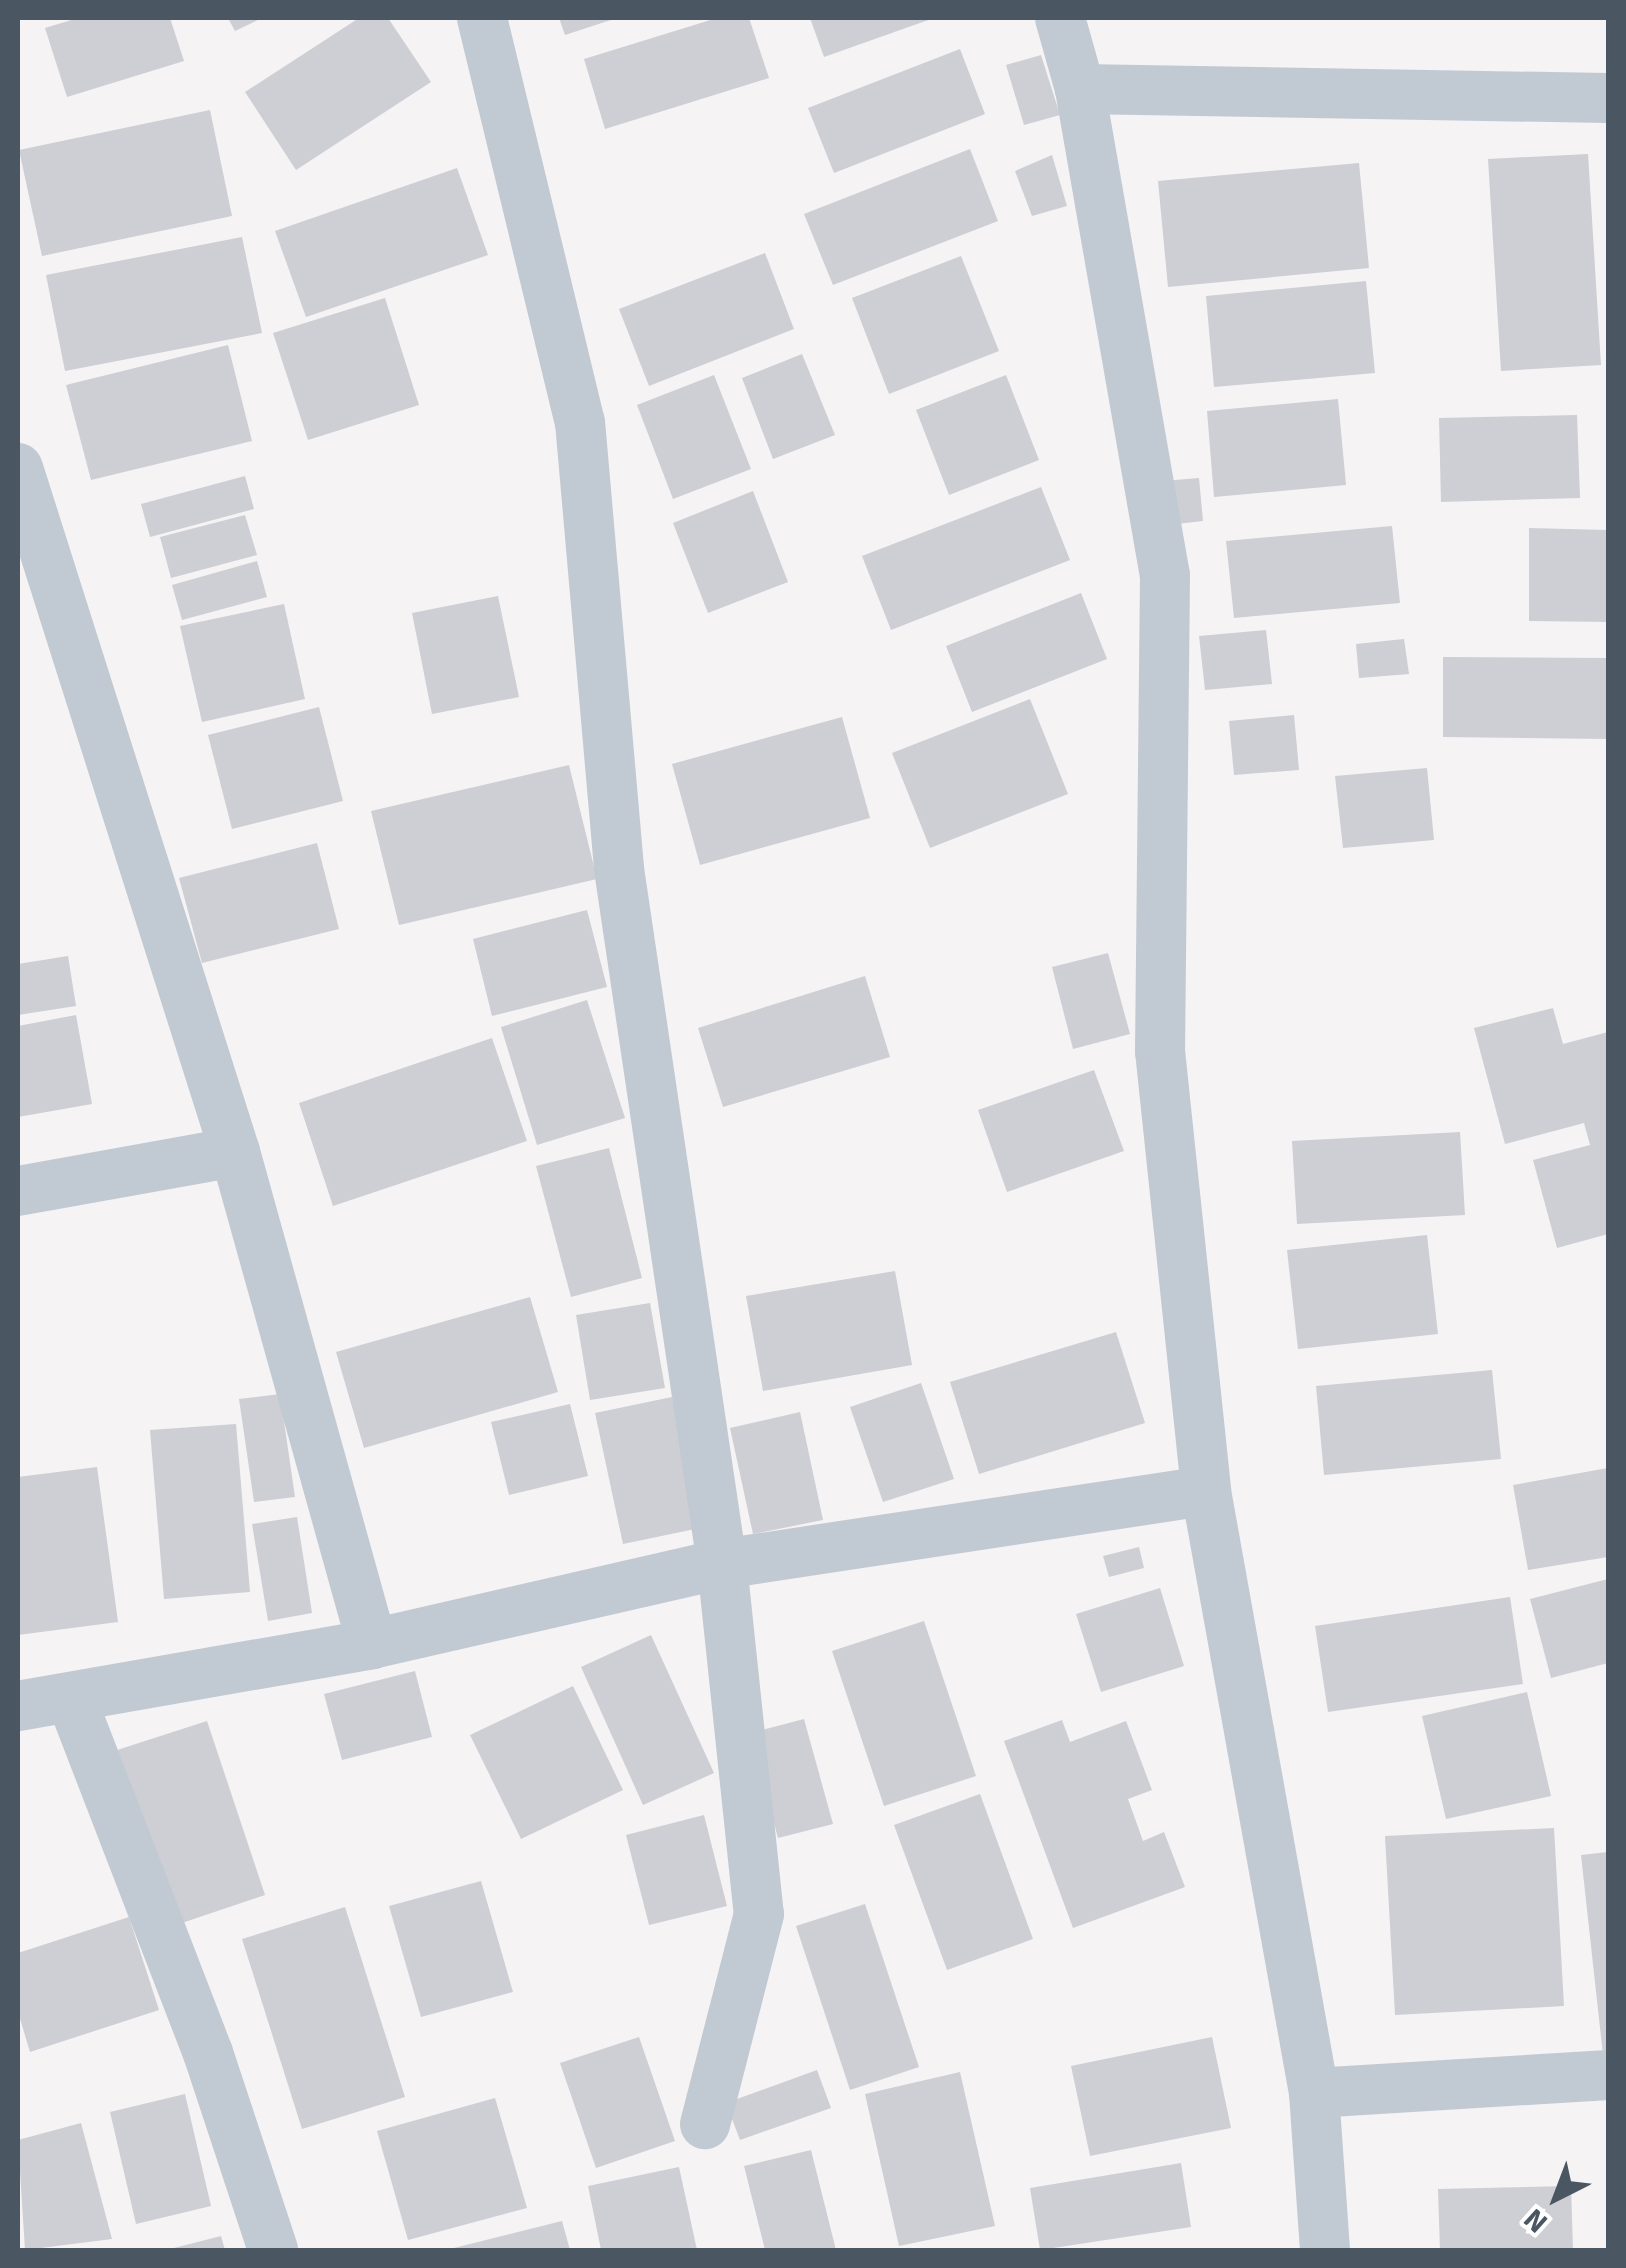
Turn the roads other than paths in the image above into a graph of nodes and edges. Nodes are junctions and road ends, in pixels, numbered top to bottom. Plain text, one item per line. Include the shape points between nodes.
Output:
1 (482, 18) edge
2 (1060, 18) edge
3 (1080, 89) junction
4 (1608, 98) edge
5 (18, 468) edge
6 (234, 1152) junction
7 (18, 1191) edge
8 (1206, 1491) junction
9 (722, 1564) junction
10 (372, 1644) junction
11 (71, 1698) junction
12 (18, 1706) edge
13 (1608, 2075) edge
14 (1314, 2093) junction
15 (705, 2124) dead end
16 (272, 2250) edge
17 (1325, 2250) edge

1 - 9 street via 580,422 619,868
2 - 3 street
3 - 4 street
3 - 8 street via 1165,576 1160,1052
5 - 6 street
6 - 7 street
6 - 10 street
8 - 9 street
8 - 14 street
9 - 10 street
9 - 15 street via 759,1914
10 - 11 street
11 - 12 street
11 - 16 street via 208,2053
13 - 14 street
14 - 17 street

